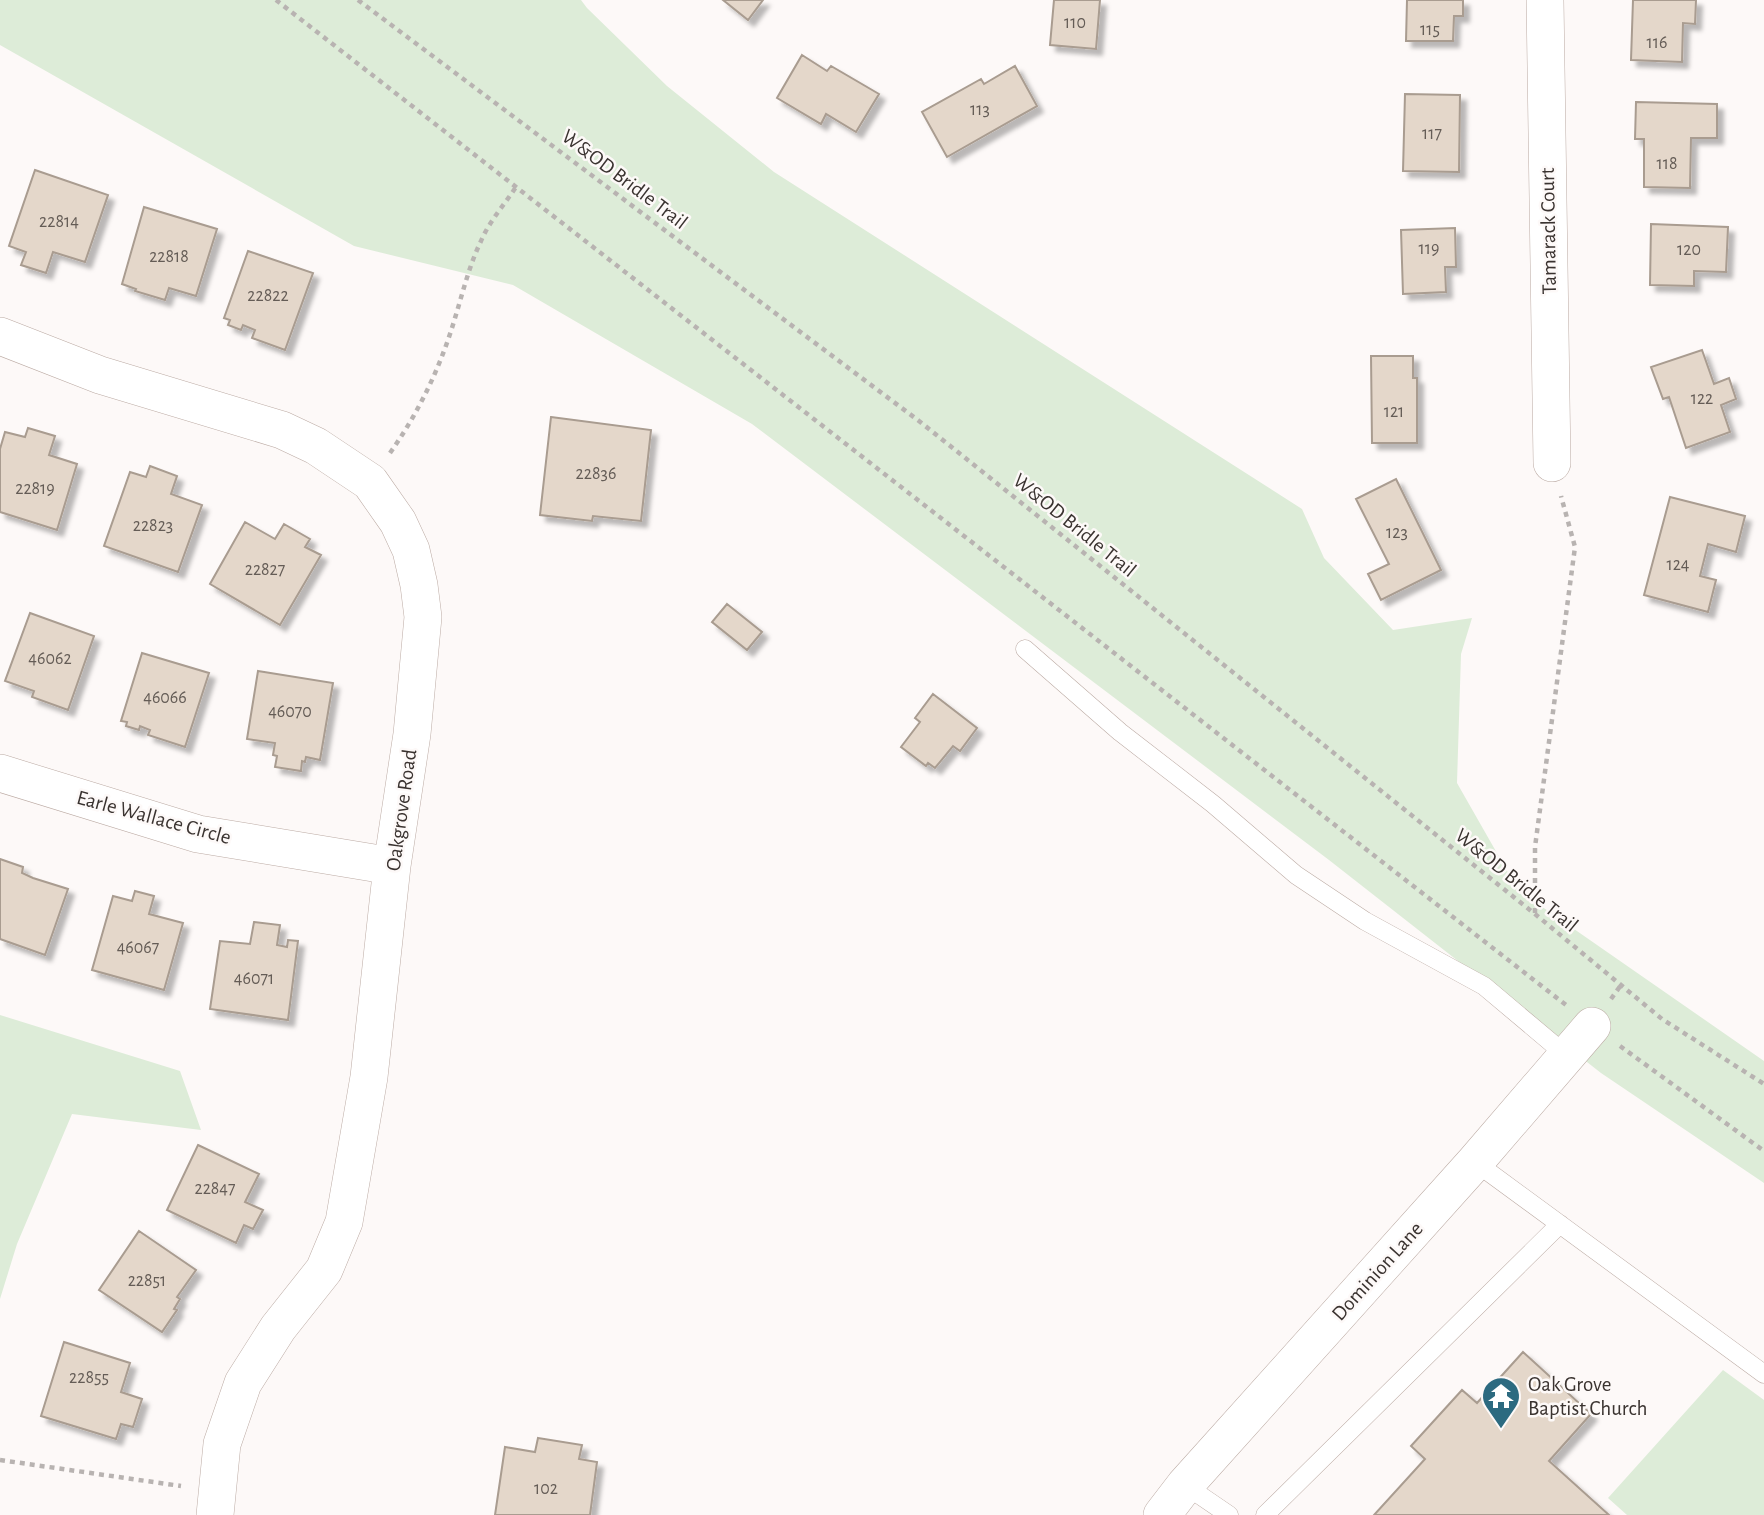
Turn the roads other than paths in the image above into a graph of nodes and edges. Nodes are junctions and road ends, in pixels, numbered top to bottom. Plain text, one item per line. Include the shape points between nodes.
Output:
1 (1545, 0) edge
2 (0, 336) edge
3 (1552, 463) road end
4 (1025, 649) dead end
5 (0, 773) edge
6 (392, 866) junction
7 (1592, 1026) road end
8 (1566, 1055) junction
9 (1475, 1162) junction
10 (1560, 1224) junction
11 (1764, 1374) edge
12 (1185, 1485) junction
13 (216, 1503) edge
14 (1162, 1515) edge
15 (1229, 1515) edge
16 (1265, 1515) edge

1 - 3 street, Tamarack Court
2 - 6 street, Oakgrove Road via 100,375 282,430 316,446 370,482 411,550 423,617 412,734
4 - 8 lane via 1296,875 1365,921 1484,986
5 - 6 street, Earle Wallace Circle via 198,834
6 - 13 street, Oakgrove Road via 369,1077 344,1222 324,1270 278,1328 243,1383 222,1444
7 - 8 street, Dominion Lane
8 - 9 street, Dominion Lane
9 - 10 lane
9 - 12 street, Dominion Lane
10 - 11 lane
10 - 16 lane
12 - 14 street, Dominion Lane
12 - 15 lane

